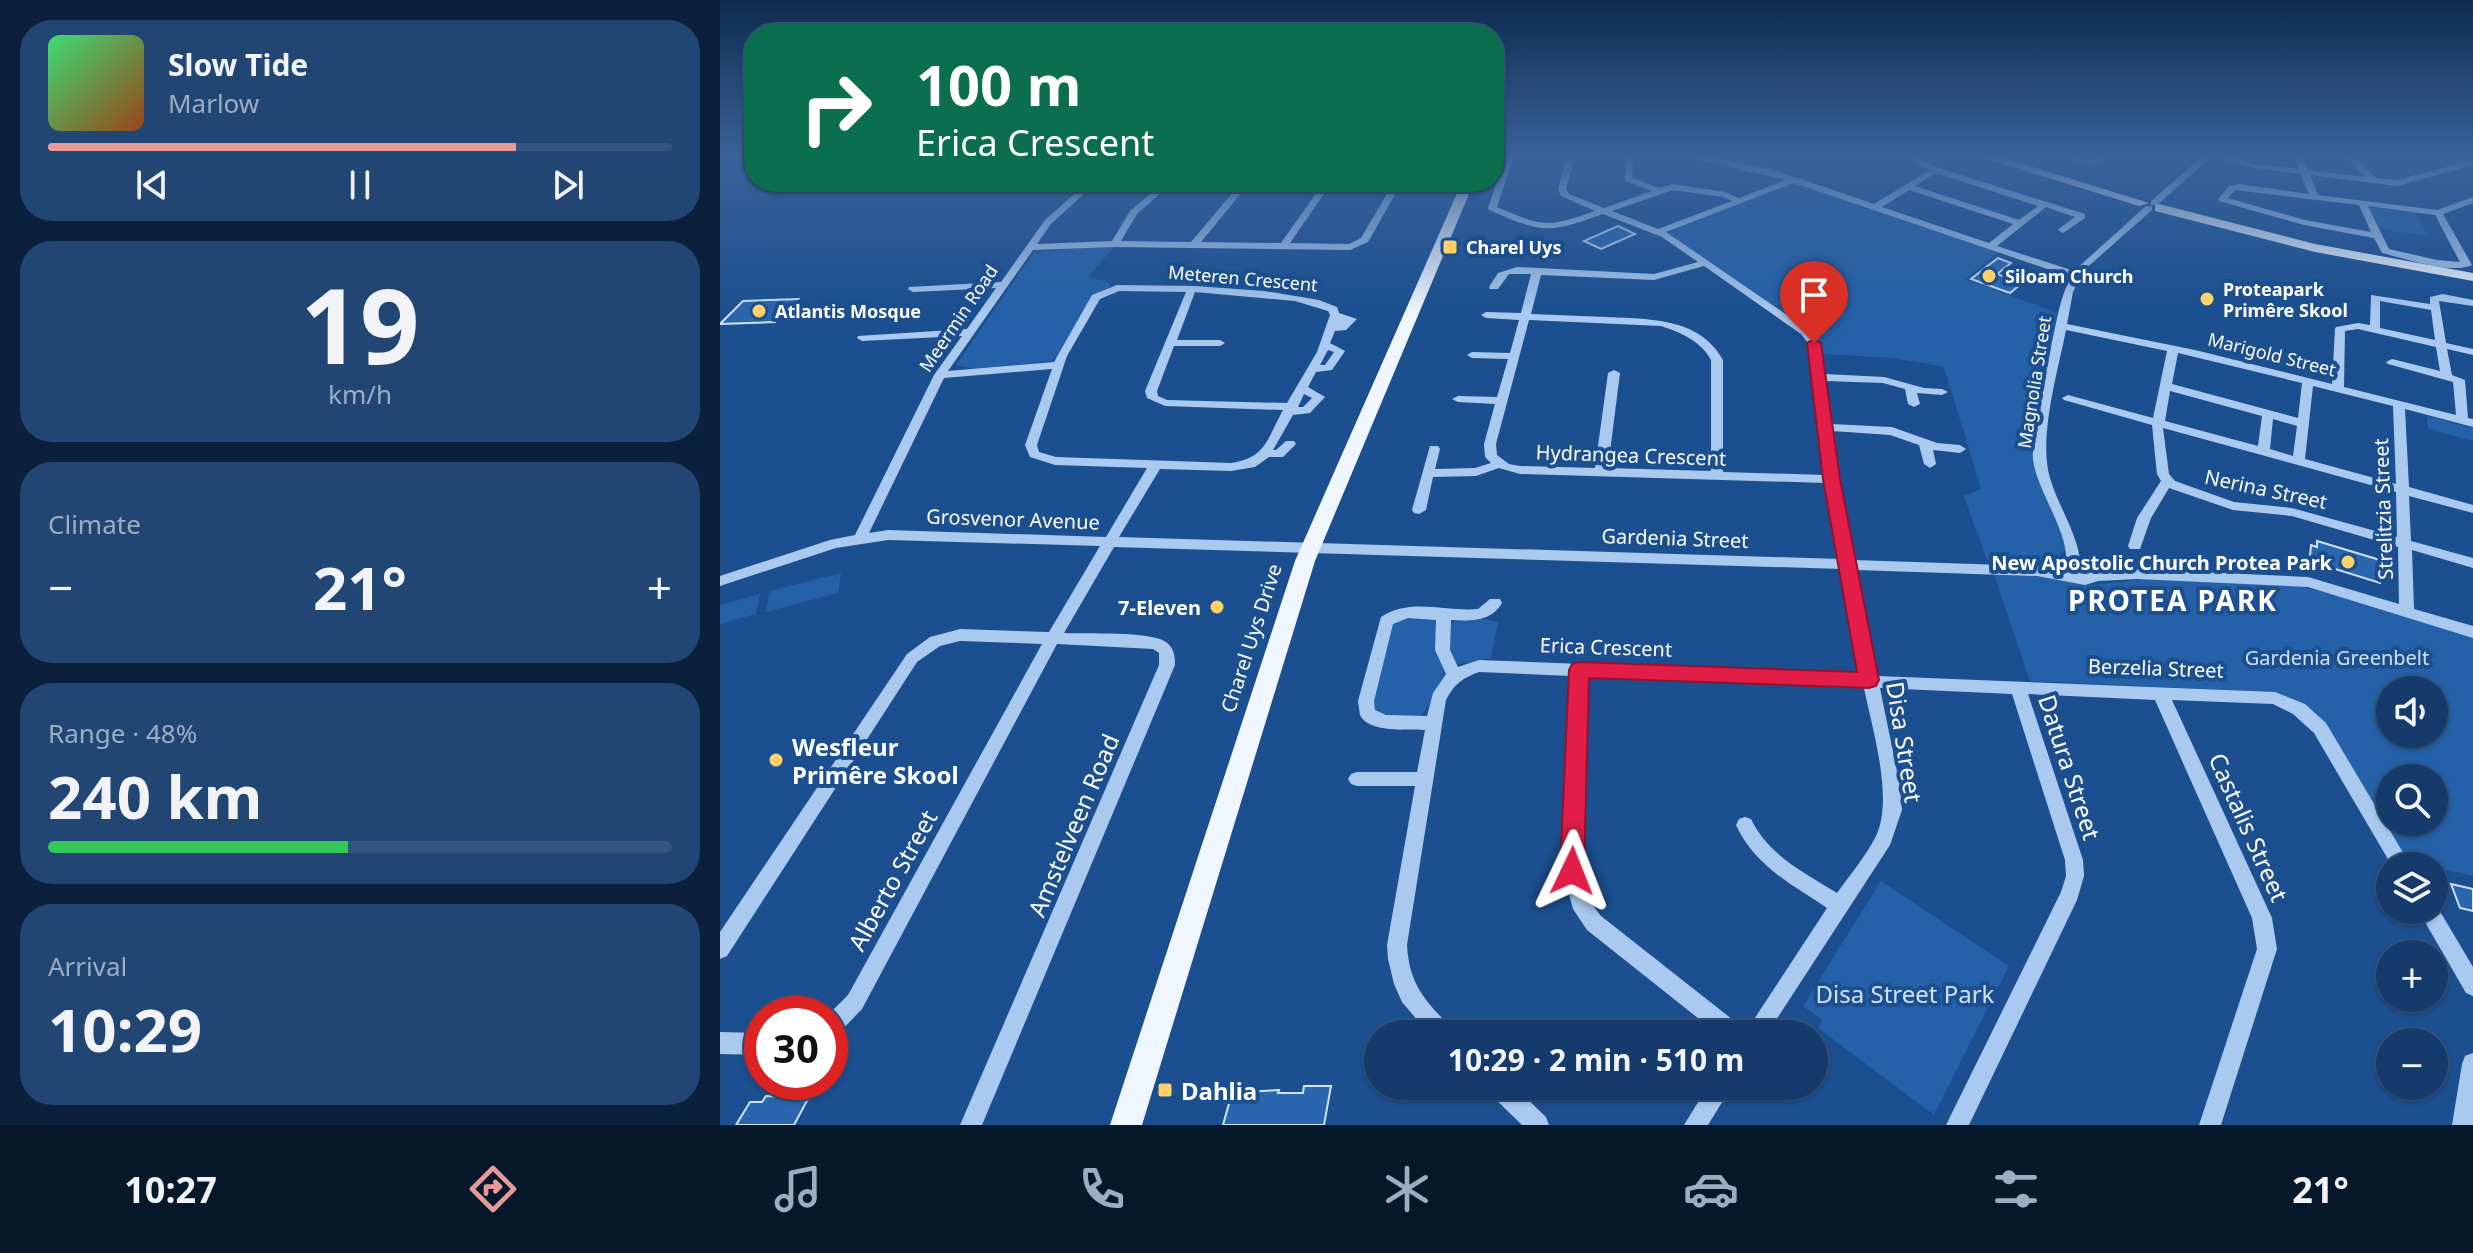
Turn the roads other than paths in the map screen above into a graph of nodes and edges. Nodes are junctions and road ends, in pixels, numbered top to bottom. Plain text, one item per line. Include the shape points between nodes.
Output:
1 (1062, 208) edge
2 (1138, 208) edge
3 (1224, 208) edge
4 (1310, 208) edge
5 (1382, 208) edge
6 (1457, 208) edge
7 (1495, 208) edge
8 (1598, 208) edge
9 (1611, 208) edge
10 (1720, 208) edge
11 (1880, 208) edge
12 (1974, 208) edge
13 (2040, 208) edge
14 (2060, 208) edge
15 (2148, 208) edge
16 (2161, 208) edge
17 (2253, 208) edge
18 (2365, 208) edge
19 (2404, 208) edge
20 (2450, 208) edge
21 (1604, 211) junction
22 (2438, 213) junction
23 (2021, 224) junction
24 (2063, 230) dead end
25 (1659, 232) junction
26 (2378, 236) junction
27 (1115, 244) junction
28 (1194, 245) junction
29 (1284, 246) junction
30 (1991, 246) junction
31 (1029, 247) junction
32 (1706, 263) junction
33 (1537, 272) junction
34 (2075, 275) junction
35 (2473, 277) edge
36 (1002, 285) junction
37 (1494, 287) dead end
38 (913, 289) dead end
39 (1191, 291) junction
40 (2473, 303) edge
41 (2435, 308) junction
42 (1485, 315) dead end
43 (1525, 316) junction
44 (2061, 326) junction
45 (2375, 330) junction
46 (969, 332) junction
47 (862, 338) dead end
48 (1170, 343) junction
49 (1220, 343) dead end
50 (2442, 345) junction
51 (2173, 349) junction
52 (2473, 352) edge
53 (1472, 354) dead end
54 (1514, 356) junction
55 (2392, 362) dead end
56 (1058, 365) junction
57 (1614, 373) dead end
58 (940, 375) junction
59 (2446, 375) junction
60 (1819, 377) junction
61 (2308, 382) junction
62 (2165, 386) junction
63 (1910, 387) junction
64 (1302, 389) junction
65 (2338, 389) junction
66 (1942, 392) dead end
67 (2068, 398) dead end
68 (1458, 399) dead end
69 (1502, 401) junction
70 (1914, 404) dead end
71 (2399, 405) junction
72 (1291, 409) junction
73 (2268, 414) junction
74 (2158, 422) junction
75 (2468, 422) edge
76 (2301, 423) junction
77 (1826, 427) junction
78 (1925, 443) junction
79 (1290, 444) dead end
80 (1434, 449) dead end
81 (1960, 449) dead end
82 (2264, 452) junction
83 (1267, 453) junction
84 (2299, 461) junction
85 (1156, 464) junction
86 (1499, 464) junction
87 (1930, 464) dead end
88 (1601, 472) junction
89 (1428, 473) junction
90 (1717, 476) junction
91 (1832, 479) junction
92 (2167, 482) junction
93 (2402, 490) junction
94 (2473, 509) edge
95 (1419, 510) dead end
96 (860, 538) junction
97 (1109, 543) junction
98 (2071, 543) junction
99 (2405, 545) junction
100 (2135, 546) dead end
101 (1311, 549) junction
102 (2473, 563) edge
103 (1849, 564) junction
104 (2075, 569) junction
105 (2094, 570) junction
106 (720, 581) edge
107 (1495, 603) dead end
108 (2407, 611) junction
109 (1438, 614) junction
110 (2473, 632) edge
111 (1053, 638) junction
112 (1579, 670) junction
113 (1455, 675) junction
114 (1869, 680) junction
115 (2017, 686) junction
116 (2160, 692) junction
117 (1434, 723) junction
118 (1357, 779) dead end
119 (1425, 779) junction
120 (1745, 825) dead end
121 (2394, 852) edge
122 (1840, 906) junction
123 (2436, 924) edge
124 (720, 949) edge
125 (2473, 986) edge
126 (848, 1009) edge
127 (1430, 1020) edge
128 (1717, 1020) edge
129 (1764, 1020) edge
130 (720, 1043) edge
131 (744, 1044) edge
132 (2473, 1064) edge
133 (1512, 1100) edge
134 (1712, 1100) edge
135 (971, 1125) edge
136 (1126, 1125) edge
137 (1538, 1125) edge
138 (1695, 1125) edge
139 (1957, 1125) edge
140 (2210, 1125) edge
141 (2463, 1125) edge

1 - 31 street, Meermin Road
2 - 27 street
3 - 28 street
4 - 29 street
5 - 29 street via 1361,243
6 - 101 main road, Charel Uys Drive
7 - 21 street via 1546,227
8 - 21 street, Disa Street
9 - 21 street
10 - 25 street
11 - 30 street
12 - 23 street
13 - 23 street
14 - 24 street via 2082,216
15 - 34 street
16 - 35 main road via 2315,248
17 - 26 street
18 - 26 street
19 - 22 street
20 - 22 street
21 - 25 street, Disa Street
22 - 26 street via 2467,265 2396,255 2385,251
23 - 30 street
25 - 32 street, Disa Street
27 - 28 street
27 - 31 street
28 - 29 street
30 - 34 street
31 - 36 street, Meermin Road
32 - 33 street via 1654,277
32 - 60 street, Disa Street via 1809,336 1816,347
33 - 37 street via 1504,271
33 - 43 street
34 - 44 street, Magnolia Street
36 - 38 street
36 - 46 street, Meermin Road
39 - 48 street
39 - 56 street, Meteren Crescent via 1121,288 1099,295
39 - 64 street, Meteren Crescent via 1331,306 1333,321 1325,345
40 - 41 street via 2437,297
41 - 45 street via 2375,297
41 - 50 street
42 - 43 street
43 - 54 street
43 - 90 street via 1666,324 1712,350 1717,360
44 - 51 street, Marigold Street
44 - 98 street, Magnolia Street via 2039,457
45 - 50 street
45 - 65 street via 2354,325 2340,329
46 - 47 street
46 - 58 street, Meermin Road
48 - 49 street
48 - 72 street via 1151,391 1156,400
50 - 52 street
50 - 59 street
51 - 61 street, Marigold Street
51 - 62 street
53 - 54 street
54 - 69 street
55 - 59 street
56 - 58 street
56 - 85 street, Meteren Crescent via 1031,445 1034,454 1055,461
57 - 88 street
58 - 96 street, Meermin Road
59 - 75 street via 2461,382
60 - 63 street via 1884,380
60 - 77 street, Disa Street
61 - 65 street, Marigold Street
61 - 76 street via 2306,421
62 - 73 street
62 - 74 street
63 - 66 street
63 - 70 street
64 - 72 street, Meteren Crescent
64 - 72 street via 1319,397 1306,411
65 - 71 street, Marigold Street
67 - 74 street
68 - 69 street
69 - 86 street via 1489,448
71 - 75 street, Marigold Street
71 - 93 street, Strelitzia Street
72 - 83 street, Meteren Crescent
73 - 76 street
73 - 82 street
74 - 82 street
74 - 92 street
76 - 84 street
77 - 78 street via 1892,431
77 - 91 street, Disa Street
78 - 81 street
78 - 87 street
79 - 83 street via 1279,454
80 - 89 street
82 - 84 street
83 - 85 street, Meteren Crescent via 1237,467
84 - 93 street
85 - 97 street
86 - 88 street, Hydrangea Crescent via 1520,470
86 - 89 street via 1476,472
88 - 90 street, Hydrangea Crescent
89 - 95 street
90 - 91 street, Hydrangea Crescent
91 - 103 street, Disa Street
92 - 99 street, Nerina Street via 2233,506 2292,512
92 - 100 street via 2144,518
93 - 94 street
93 - 99 street, Strelitzia Street
96 - 97 street, Grosvenor Avenue
96 - 106 street, Grosvenor Avenue
97 - 101 street, Grosvenor Avenue
97 - 111 street, Alberto Street
98 - 104 street, Magnolia Street
98 - 105 street, Magnolia Street
99 - 102 street, Nerina Street
99 - 108 street, Strelitzia Street
101 - 103 street, Gardenia Street
101 - 136 main road, Charel Uys Drive
103 - 104 street, Gardenia Street
103 - 114 street, Disa Street
104 - 105 street, Gardenia Street
105 - 108 street via 2290,580
107 - 109 street via 1482,614
108 - 110 street
109 - 113 street via 1446,623 1443,651
109 - 117 street via 1405,612 1386,621 1366,706 1378,721
111 - 124 street via 960,635 919,652
111 - 126 street, Alberto Street
111 - 135 street, Amstelveen Road via 1150,642 1161,646 1168,659
112 - 113 street, Erica Crescent via 1479,666
112 - 114 street, Erica Crescent
112 - 128 street via 1572,871 1580,903 1603,931
113 - 117 street via 1440,693
114 - 115 street, Berzelia Street
114 - 122 street, Disa Street via 1893,810 1884,839
115 - 116 street, Berzelia Street
115 - 139 street, Datura Street via 2075,876
116 - 121 street, Berzelia Street via 2267,697 2307,715 2320,728
116 - 140 street, Castalis Street via 2267,934 2267,949
117 - 119 street
118 - 119 street
119 - 127 street via 1397,958 1409,998
120 - 122 street via 1761,852
122 - 129 street, Disa Street
123 - 125 street
130 - 131 street
132 - 141 street
133 - 137 street
134 - 138 street

